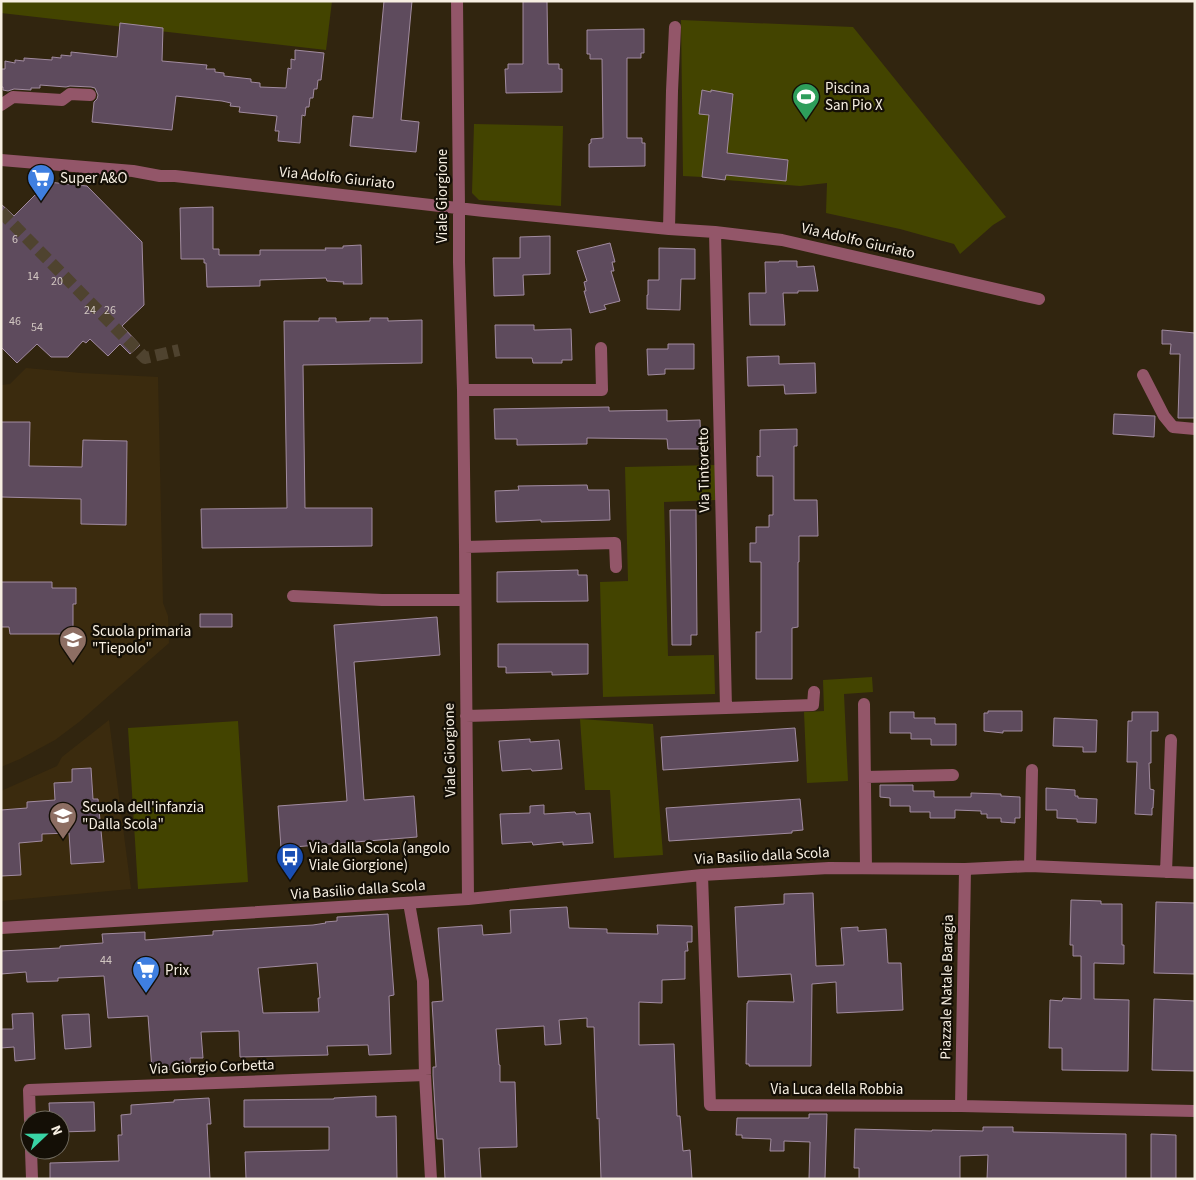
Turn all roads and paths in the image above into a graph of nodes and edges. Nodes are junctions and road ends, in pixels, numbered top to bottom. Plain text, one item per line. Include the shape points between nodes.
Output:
1 (457, 1) edge
2 (675, 27) dead end
3 (90, 95) dead end
4 (1, 105) edge
5 (1, 160) edge
6 (459, 208) junction
7 (669, 229) junction
8 (715, 232) junction
9 (1039, 299) dead end
10 (601, 348) dead end
11 (1143, 375) dead end
12 (463, 390) junction
13 (1195, 429) edge
14 (465, 547) junction
15 (616, 567) dead end
16 (293, 596) dead end
17 (465, 600) junction
18 (814, 692) dead end
19 (864, 704) dead end
20 (726, 708) junction
21 (466, 716) junction
22 (1171, 740) dead end
23 (1032, 770) dead end
24 (953, 775) dead end
25 (865, 777) junction
26 (1030, 866) junction
27 (866, 868) junction
28 (965, 869) junction
29 (1166, 872) junction
30 (1195, 873) edge
31 (702, 875) junction
32 (468, 899) junction
33 (409, 903) junction
34 (1, 928) edge
35 (425, 1075) junction
36 (961, 1106) junction
37 (30, 1110) edge
38 (1195, 1111) edge
39 (31, 1160) edge
40 (32, 1179) edge
41 (430, 1179) edge

1 - 6 street, Viale Giorgione
2 - 7 street
3 - 4 street via 70,94 62,100 13,97
5 - 6 street, Via Adolfo Giuriato via 133,171
6 - 7 street, Via Adolfo Giuriato
6 - 12 street, Viale Giorgione
7 - 8 street, Via Adolfo Giuriato
8 - 9 street, Via Adolfo Giuriato via 782,240
8 - 20 street, Via Tintoretto
10 - 12 street via 602,390
11 - 13 street via 1173,427
12 - 14 street, Viale Giorgione
14 - 15 street via 615,543
14 - 17 street, Viale Giorgione
16 - 17 street
17 - 21 street, Viale Giorgione
18 - 20 street via 813,705
19 - 25 street
20 - 21 street
21 - 32 street, Viale Giorgione
22 - 29 street
23 - 26 street
24 - 25 street
25 - 27 street
26 - 28 street, Via Basilio dalla Scola
26 - 29 street, Via Basilio dalla Scola
27 - 28 street, Via Basilio dalla Scola
27 - 31 street, Via Basilio dalla Scola
28 - 36 street, Piazzale Natale Baragia
29 - 30 street, Via Basilio dalla Scola
31 - 32 street, Via Basilio dalla Scola
31 - 36 street, Via Luca della Robbia via 710,1105
32 - 33 street, Via Basilio dalla Scola
33 - 34 street, Via Basilio dalla Scola
33 - 35 street via 423,981
35 - 37 street, Via Giorgio Corbetta via 29,1090
35 - 41 street
36 - 38 street, Via Luca della Robbia
39 - 40 street

